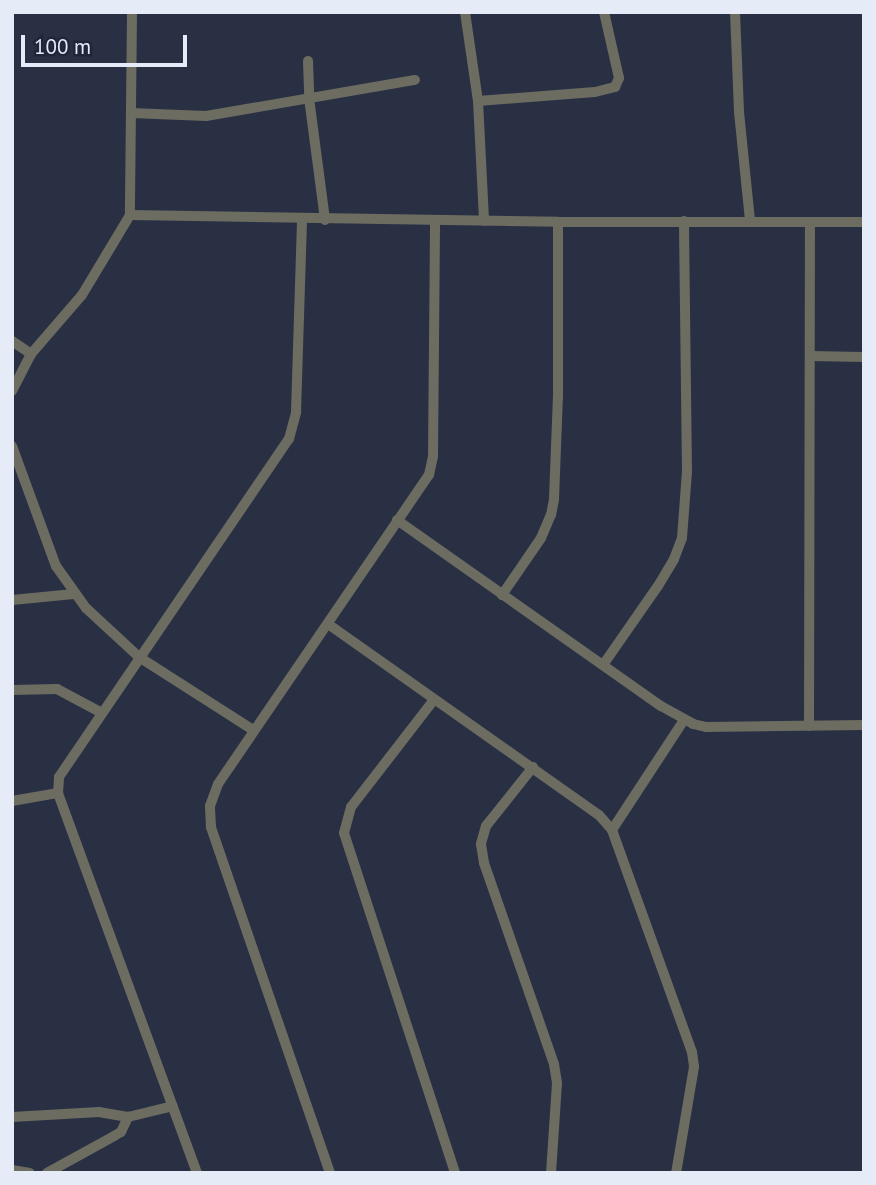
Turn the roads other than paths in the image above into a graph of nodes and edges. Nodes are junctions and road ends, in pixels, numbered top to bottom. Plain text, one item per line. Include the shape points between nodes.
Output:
1 (132, 12) edge
2 (465, 12) edge
3 (604, 12) edge
4 (735, 12) edge
5 (307, 61) dead end
6 (415, 80) dead end
7 (309, 98) junction
8 (478, 101) junction
9 (131, 113) junction
10 (130, 215) junction
11 (302, 219) junction
12 (325, 220) junction
13 (684, 220) junction
14 (435, 221) junction
15 (484, 221) junction
16 (750, 221) junction
17 (558, 222) junction
18 (810, 222) junction
19 (864, 222) edge
20 (12, 341) edge
21 (31, 354) junction
22 (810, 356) junction
23 (864, 357) edge
24 (12, 391) edge
25 (12, 446) edge
26 (397, 520) junction
27 (74, 594) junction
28 (502, 595) junction
29 (12, 600) edge
30 (328, 624) junction
31 (139, 657) junction
32 (603, 665) junction
33 (12, 690) edge
34 (433, 701) junction
35 (102, 713) junction
36 (684, 720) junction
37 (864, 724) edge
38 (809, 726) junction
39 (253, 730) junction
40 (533, 767) junction
41 (58, 793) junction
42 (12, 800) edge
43 (612, 830) junction
44 (173, 1106) junction
45 (12, 1117) edge
46 (128, 1117) junction
47 (12, 1170) edge
48 (30, 1173) edge
49 (47, 1173) edge
50 (197, 1173) edge
51 (330, 1173) edge
52 (455, 1173) edge
53 (551, 1173) edge
54 (676, 1173) edge

1 - 9 street
2 - 8 street
3 - 8 street via 619,78 615,87
4 - 16 street
5 - 7 street
6 - 7 street
7 - 9 street via 206,116
7 - 12 street
8 - 15 street
9 - 10 street
10 - 11 street
10 - 21 street via 82,295
11 - 12 street
11 - 31 street via 296,412 289,439
12 - 14 street
13 - 16 street
13 - 17 street
13 - 32 street via 687,472 682,538 663,578
14 - 15 street
14 - 26 street via 433,456 429,475
15 - 17 street
16 - 18 street
17 - 28 street via 554,499 541,538
18 - 19 street
18 - 22 street
20 - 21 street
21 - 24 street
22 - 23 street
22 - 38 street
25 - 27 street via 56,566
26 - 28 street
26 - 30 street
27 - 29 street
27 - 31 street
28 - 32 street
30 - 34 street
30 - 39 street
31 - 35 street
31 - 39 street
32 - 36 street
33 - 35 street via 57,689
34 - 40 street
34 - 52 street via 351,807 344,833
35 - 41 street via 59,777
36 - 38 street via 706,727
36 - 43 street
37 - 38 street
39 - 51 street via 213,794 211,827
40 - 43 street via 599,815
40 - 53 street via 486,826 481,844 554,1064 557,1083
41 - 42 street
41 - 44 street
43 - 54 street via 692,1052 694,1067
44 - 46 street
44 - 50 street
45 - 46 street via 99,1112
46 - 49 street via 121,1132
47 - 48 street

